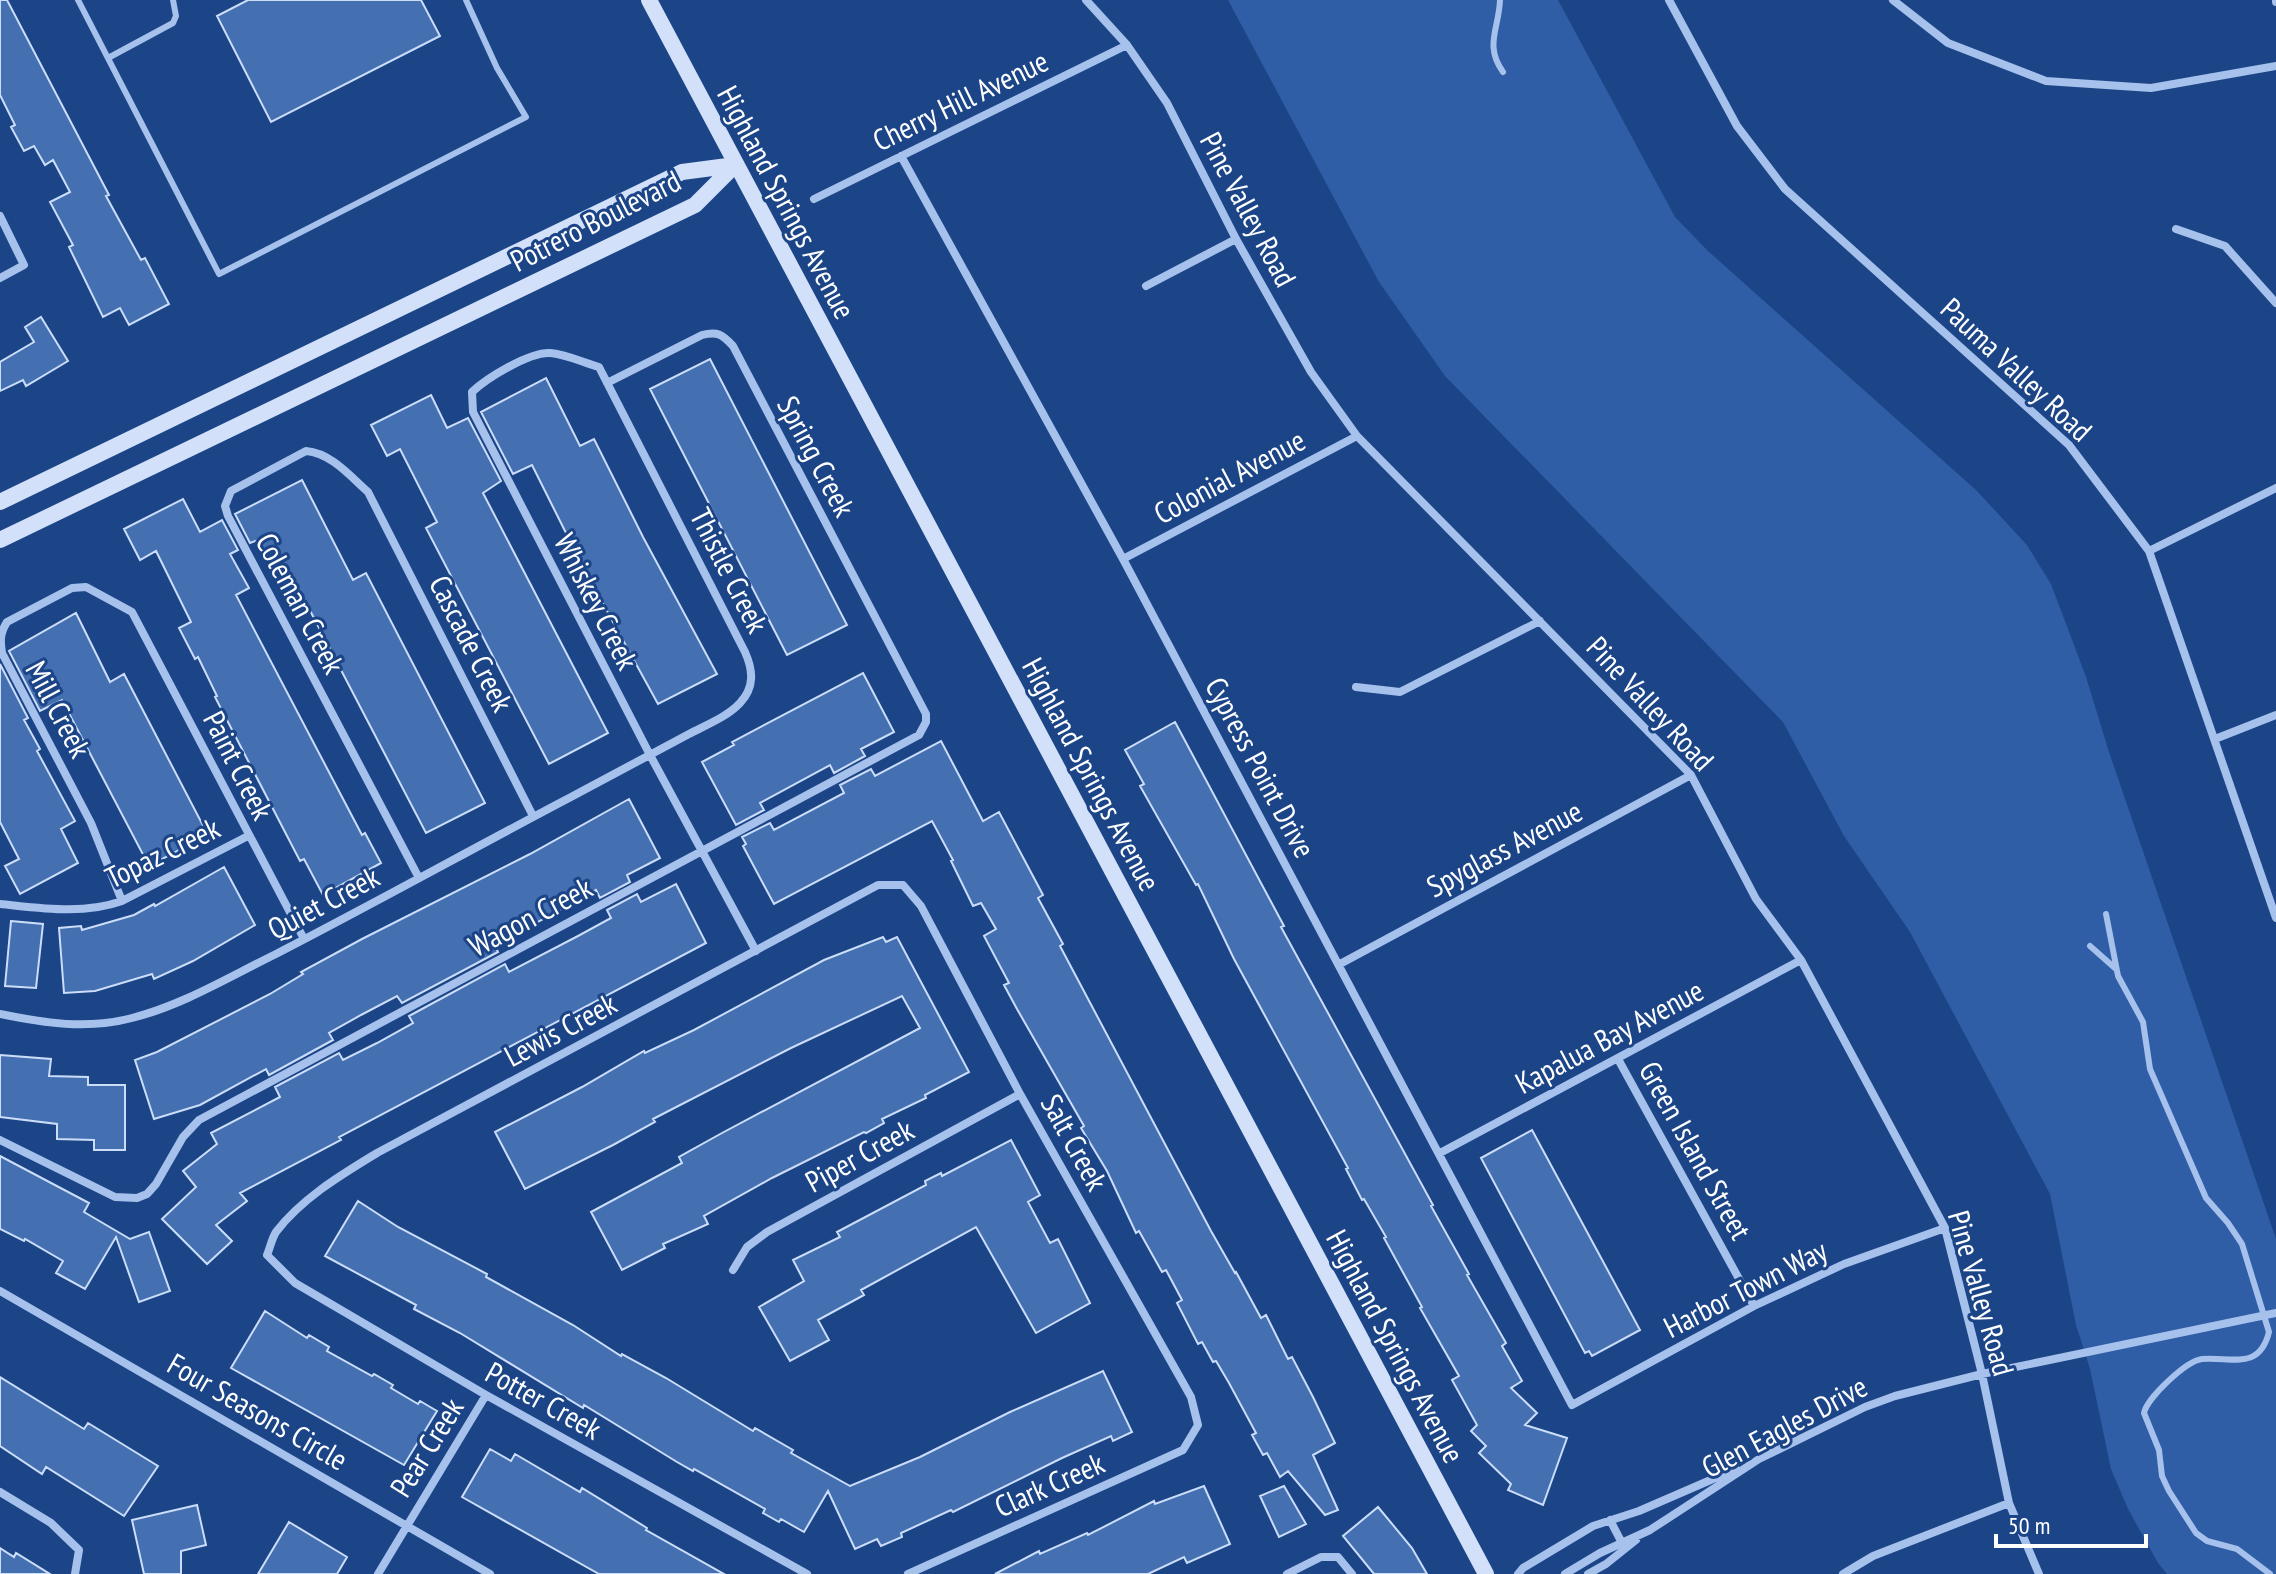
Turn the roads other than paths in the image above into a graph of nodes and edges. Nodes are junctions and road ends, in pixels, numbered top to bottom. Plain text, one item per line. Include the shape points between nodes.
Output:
1 (78, 0) edge
2 (173, 0) edge
3 (466, 0) edge
4 (649, 0) edge
5 (1086, 0) edge
6 (1500, 0) edge
7 (1669, 0) edge
8 (1893, 0) edge
9 (1127, 45) junction
10 (108, 58) junction
11 (2276, 66) edge
12 (1503, 72) dead end
13 (901, 156) junction
14 (735, 165) junction
15 (814, 199) dead end
16 (0, 216) edge
17 (2176, 229) dead end
18 (1236, 239) junction
19 (0, 278) edge
20 (1146, 286) dead end
21 (2276, 303) edge
22 (599, 367) joint
23 (607, 383) junction
24 (1357, 436) junction
25 (2276, 488) edge
26 (368, 492) joint
27 (0, 502) edge
28 (0, 540) edge
29 (2149, 551) junction
30 (1123, 559) junction
31 (132, 612) joint
32 (1540, 621) junction
33 (1356, 687) dead end
34 (926, 714) joint
35 (2276, 715) edge
36 (2215, 739) junction
37 (650, 755) junction
38 (1691, 775) junction
39 (533, 816) junction
40 (248, 836) junction
41 (702, 852) junction
42 (419, 878) junction
43 (903, 885) joint
44 (122, 901) junction
45 (0, 904) edge
46 (2106, 914) dead end
47 (2276, 918) edge
48 (304, 939) junction
49 (2090, 946) dead end
50 (756, 951) junction
51 (1801, 960) junction
52 (1340, 964) junction
53 (2116, 969) junction
54 (0, 1014) edge
55 (1618, 1059) junction
56 (1020, 1094) junction
57 (0, 1140) edge
58 (1440, 1153) junction
59 (1945, 1228) junction
60 (267, 1255) joint
61 (733, 1270) dead end
62 (0, 1291) edge
63 (1754, 1306) junction
64 (2276, 1313) edge
65 (2265, 1315) junction
66 (1982, 1374) junction
67 (486, 1395) junction
68 (1572, 1405) joint
69 (1198, 1425) joint
70 (1759, 1459) junction
71 (0, 1492) edge
72 (2009, 1503) junction
73 (1610, 1520) junction
74 (406, 1523) junction
75 (1624, 1546) junction
76 (75, 1574) edge
77 (378, 1574) edge
78 (490, 1574) edge
79 (807, 1574) edge
80 (908, 1574) edge
81 (1287, 1574) edge
82 (1352, 1574) edge
83 (1486, 1574) edge
84 (1518, 1574) edge
85 (1565, 1574) edge
86 (1588, 1574) edge
87 (1843, 1574) edge
88 (2039, 1574) edge
89 (2270, 1574) edge

1 - 10 lane
2 - 10 lane via 173,23
3 - 10 lane via 526,117 219,274
4 - 14 street, Highland Springs Avenue
5 - 9 street, Pine Valley Road
6 - 12 lane via 1492,50
7 - 29 street, Pauma Valley Road via 1737,126 1785,189 2069,445
8 - 11 street via 1948,43 2046,81 2151,88
9 - 13 street, Cherry Hill Avenue
9 - 18 street, Pine Valley Road via 1167,103
13 - 15 street, Cherry Hill Avenue
13 - 30 street, Cypress Point Drive
14 - 27 street, Potrero Boulevard via 682,172
14 - 28 street, Potrero Boulevard via 695,205
14 - 83 street, Highland Springs Avenue
16 - 19 street via 24,265
17 - 21 street via 2225,246
18 - 20 street
18 - 24 street, Pine Valley Road via 1311,372
22 - 23 street, Thistle Creek
22 - 37 street, Whiskey Creek via 539,354 482,383 472,392 471,403
23 - 34 street, Spring Creek via 692,340 713,332 723,335
23 - 37 street, Thistle Creek via 751,666 750,689 741,702
24 - 30 street, Colonial Avenue
24 - 32 street, Pine Valley Road
25 - 29 street
26 - 39 street, Cascade Creek
26 - 42 street, Coleman Creek via 327,458 306,451 231,491 225,506
29 - 36 street, Pauma Valley Road
30 - 52 street, Cypress Point Drive
31 - 40 street, Paint Creek
31 - 44 street, Mill Creek via 86,587 72,588 7,622 0,640 91,823
32 - 33 street via 1400,692
32 - 38 street, Pine Valley Road
34 - 41 street, Wagon Creek via 919,735 910,741
35 - 36 street
36 - 47 street, Pauma Valley Road
37 - 39 street, Quiet Creek
37 - 41 street, Whiskey Creek
38 - 51 street, Pine Valley Road via 1756,899
38 - 52 street, Spyglass Avenue
39 - 42 street, Quiet Creek
40 - 44 street, Topaz Creek
40 - 48 street, Paint Creek
41 - 50 street, Whiskey Creek
41 - 57 street, Wagon Creek via 199,1120 147,1194 115,1197
42 - 48 street, Quiet Creek
43 - 50 street, Lewis Creek via 878,885
43 - 56 street, Salt Creek via 921,906
44 - 45 street, Topaz Creek via 65,909
46 - 53 lane
48 - 54 street, Quiet Creek via 185,1000 133,1018 64,1025
49 - 53 lane
50 - 60 street, Lewis Creek via 334,1179 275,1233
51 - 55 street, Kapalua Bay Avenue
51 - 59 street, Pine Valley Road
52 - 58 street, Cypress Point Drive
53 - 65 lane via 2143,1022 2150,1069 2193,1171 2206,1198 2239,1238
55 - 58 street, Kapalua Bay Avenue
55 - 63 street, Green Island Street
56 - 61 street, Piper Creek via 767,1232 747,1247
56 - 69 street, Salt Creek via 1191,1397
58 - 68 street, Cypress Point Drive
59 - 63 street, Harbor Town Way via 1844,1264
59 - 66 street, Pine Valley Road
60 - 67 street, Potter Creek via 295,1283
62 - 74 street, Four Seasons Circle
63 - 68 street, Harbor Town Way
64 - 65 street, Glen Eagles Drive
65 - 66 street, Glen Eagles Drive
65 - 89 lane via 2269,1332 2256,1355 2235,1362 2197,1359 2150,1398 2144,1413 2159,1450 2162,1476 2196,1533 2237,1549
66 - 70 street, Glen Eagles Drive via 1865,1407
66 - 72 street, Pine Valley Road
67 - 74 street, Pear Creek
67 - 79 street, Potter Creek
69 - 80 street, Clark Creek via 1183,1450
70 - 73 street, Glen Eagles Drive
70 - 75 street, Glen Eagles Drive
71 - 76 street via 51,1523 79,1550
72 - 87 street via 1873,1556
72 - 88 street, Pine Valley Road
73 - 75 street
73 - 84 street, Glen Eagles Drive
74 - 77 street, Pear Creek
74 - 78 street, Four Seasons Circle
75 - 85 street
75 - 86 street
81 - 82 street via 1321,1557 1338,1557

